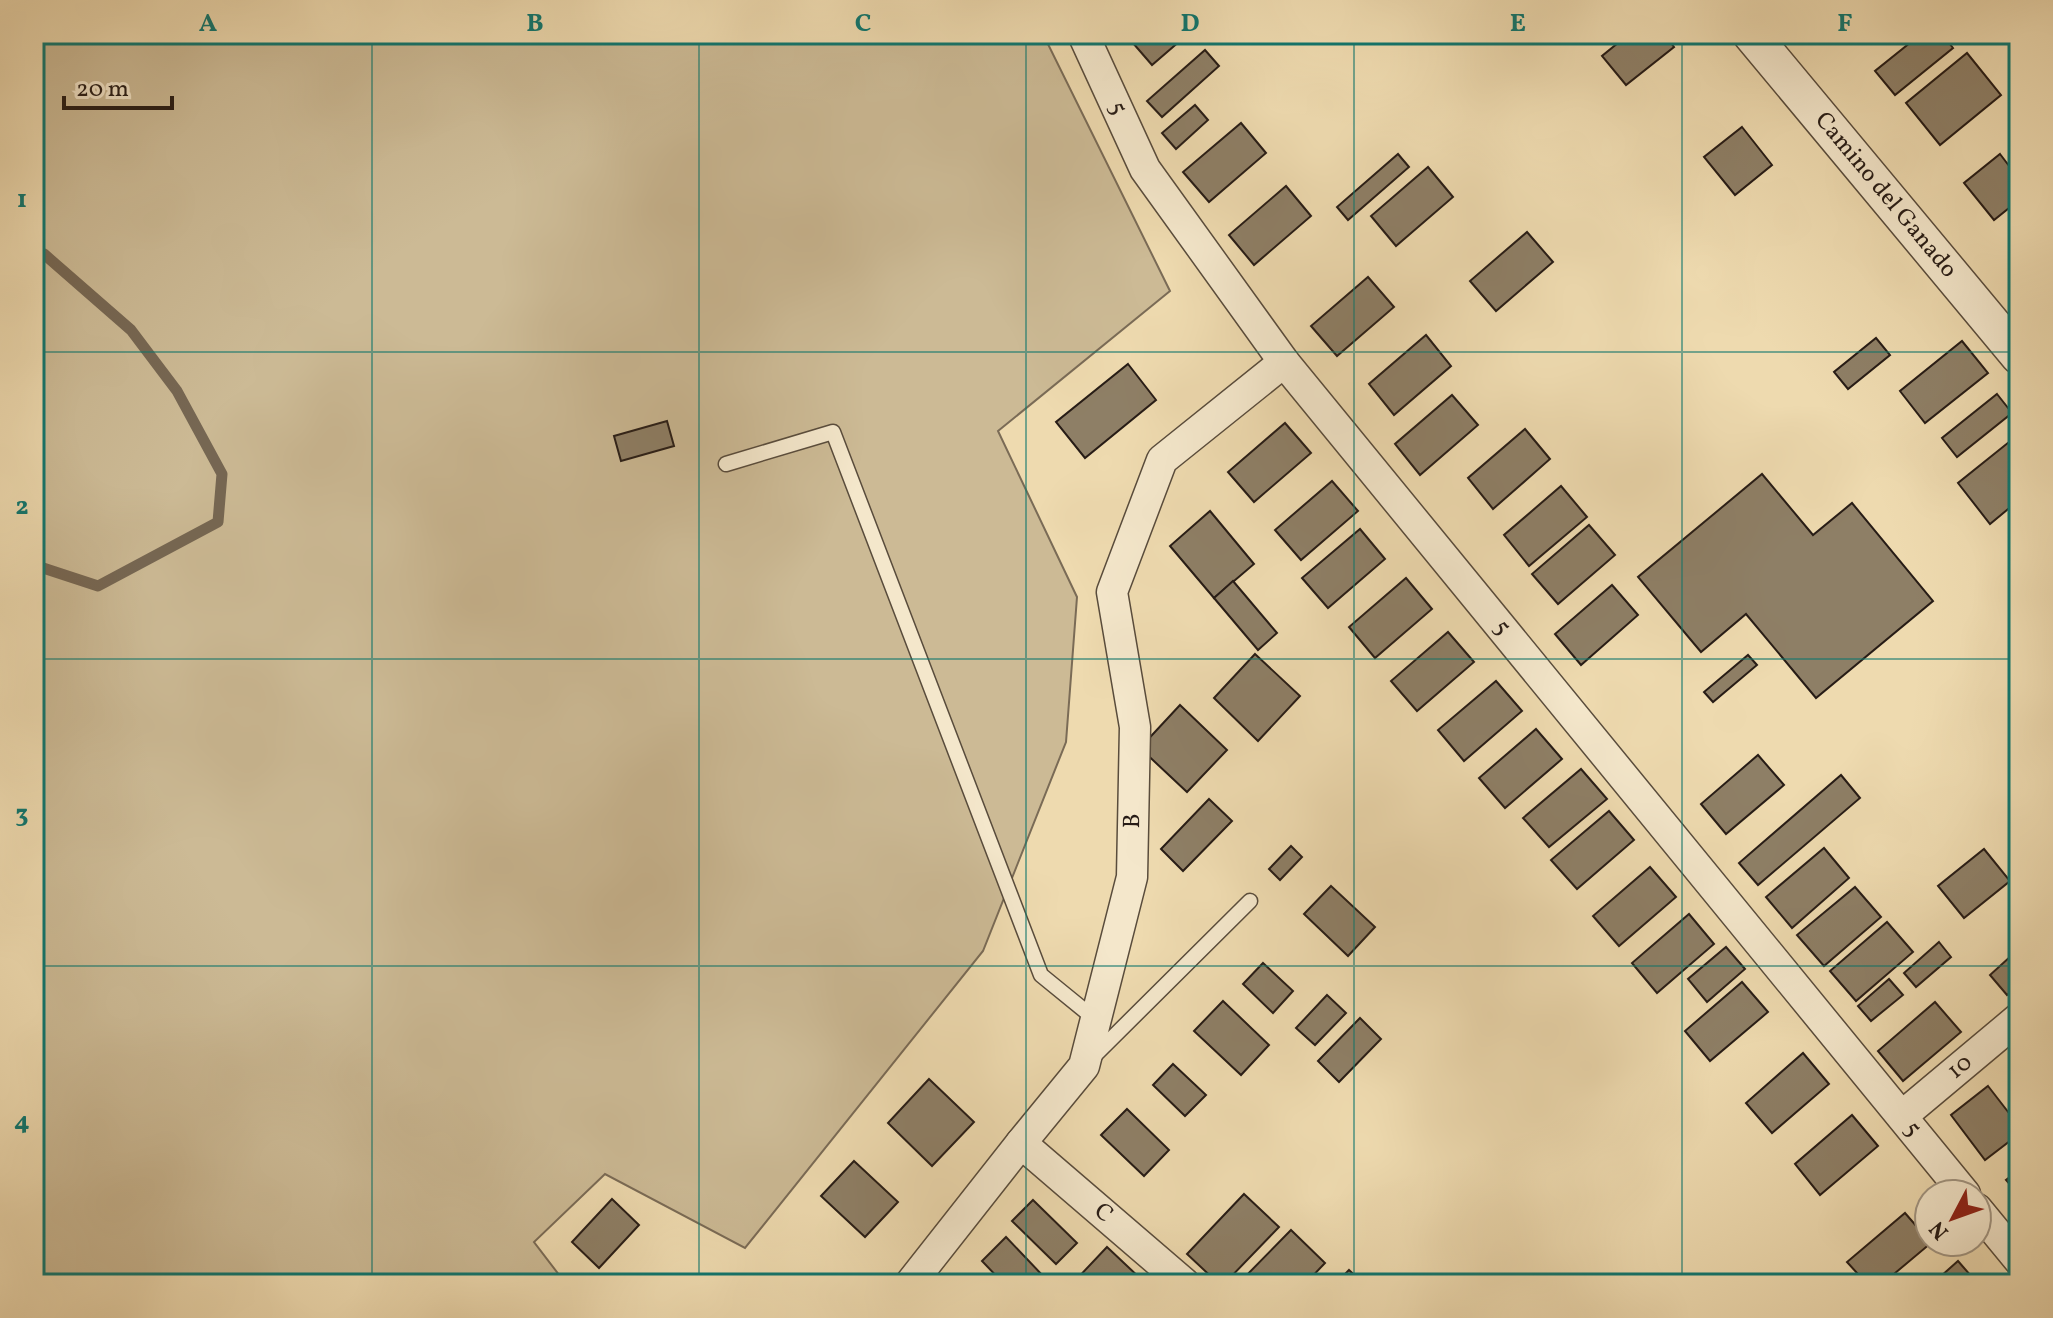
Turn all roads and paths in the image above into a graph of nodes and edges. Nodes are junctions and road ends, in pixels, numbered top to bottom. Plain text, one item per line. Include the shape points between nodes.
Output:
1 (1083, 34) edge
2 (1751, 34) edge
3 (2019, 356) edge
4 (1284, 362) junction
5 (726, 464) dead end
6 (1250, 901) dead end
7 (2019, 1018) edge
8 (1096, 1019) junction
9 (1084, 1066) junction
10 (1902, 1116) junction
11 (1021, 1143) junction
12 (1952, 1178) edge
13 (1993, 1228) edge
14 (2019, 1260) edge
15 (910, 1284) edge
16 (1185, 1284) edge

1 - 4 street, 5 via 1145,169
2 - 3 street, Camino del Ganado
4 - 8 street, B via 1162,460 1112,592 1135,727 1132,877
4 - 10 street, 5
5 - 8 lane via 833,432 1041,975
6 - 9 lane
7 - 10 street, 10
8 - 9 street, B
9 - 11 street, B
10 - 12 street, 5
11 - 15 street, B
11 - 16 street, C
13 - 14 street

